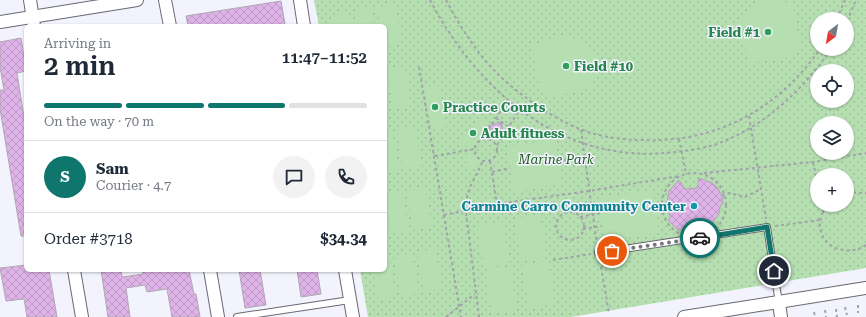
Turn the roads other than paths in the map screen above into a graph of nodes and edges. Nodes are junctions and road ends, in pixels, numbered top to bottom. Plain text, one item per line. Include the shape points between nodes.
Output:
1 (30, 0) edge
2 (137, 0) edge
3 (165, 0) edge
4 (300, 0) edge
5 (0, 22) edge
6 (34, 22) edge
7 (170, 24) edge
8 (304, 24) edge
9 (598, 253) road end
10 (74, 272) edge
11 (210, 272) edge
12 (345, 272) edge
13 (866, 288) edge
14 (350, 300) junction
15 (779, 302) junction
16 (82, 317) edge
17 (218, 317) edge
18 (237, 317) edge
19 (353, 317) edge
20 (684, 317) edge
21 (781, 317) edge

1 - 6 street
2 - 6 street
3 - 7 street
4 - 8 street
5 - 6 street
9 - 15 lane via 767,227
10 - 16 street
11 - 17 street
12 - 14 street
13 - 15 street
14 - 18 lane
14 - 19 street
15 - 20 street
15 - 21 street

